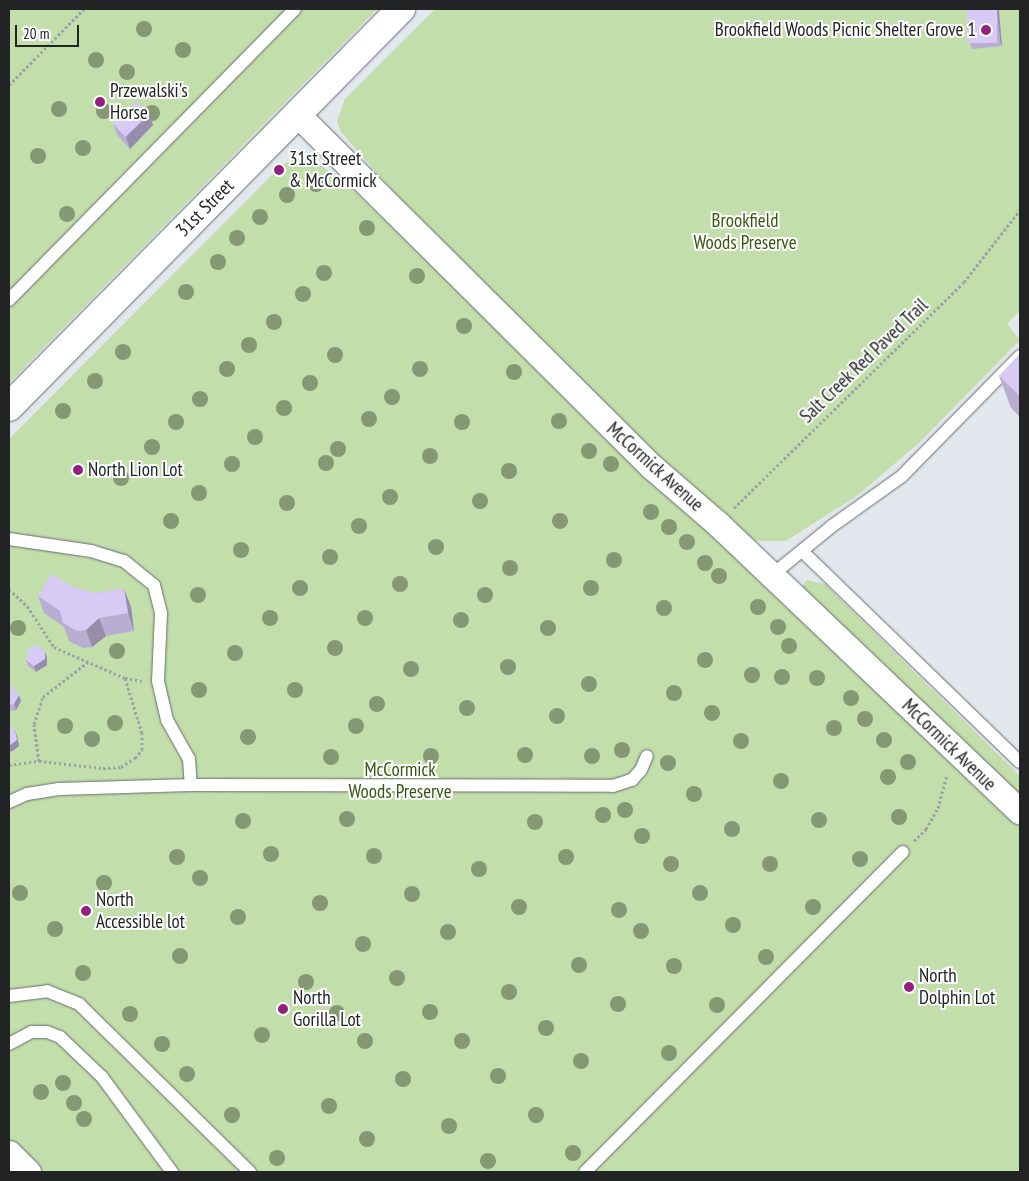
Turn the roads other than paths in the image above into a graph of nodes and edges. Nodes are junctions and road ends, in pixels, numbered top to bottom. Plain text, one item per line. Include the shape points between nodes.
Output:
1 (295, 9) edge
2 (401, 9) edge
3 (297, 114) junction
4 (9, 300) edge
5 (1020, 356) edge
6 (9, 407) edge
7 (9, 539) edge
8 (802, 551) junction
9 (772, 575) junction
10 (647, 756) dead end
11 (1020, 762) edge
12 (191, 785) junction
13 (9, 802) edge
14 (1020, 812) edge
15 (903, 852) road end
16 (9, 996) edge
17 (9, 1044) edge
18 (9, 1153) edge
19 (28, 1172) edge
20 (172, 1172) edge
21 (250, 1172) edge
22 (585, 1172) edge

1 - 4 lane
2 - 3 main road, 31st Street
3 - 6 main road, 31st Street
3 - 9 street, McCormick Avenue via 645,460
5 - 8 lane via 902,476
7 - 12 lane via 91,551 124,561 142,574 158,595 161,612 158,681 167,720 189,759
8 - 9 lane
8 - 11 lane
9 - 14 street, McCormick Avenue
10 - 12 lane via 632,780 613,786
12 - 13 lane via 59,790 27,794
15 - 22 lane
16 - 21 lane via 47,991 79,1004
17 - 20 lane via 32,1032 60,1037 102,1078
18 - 19 street

